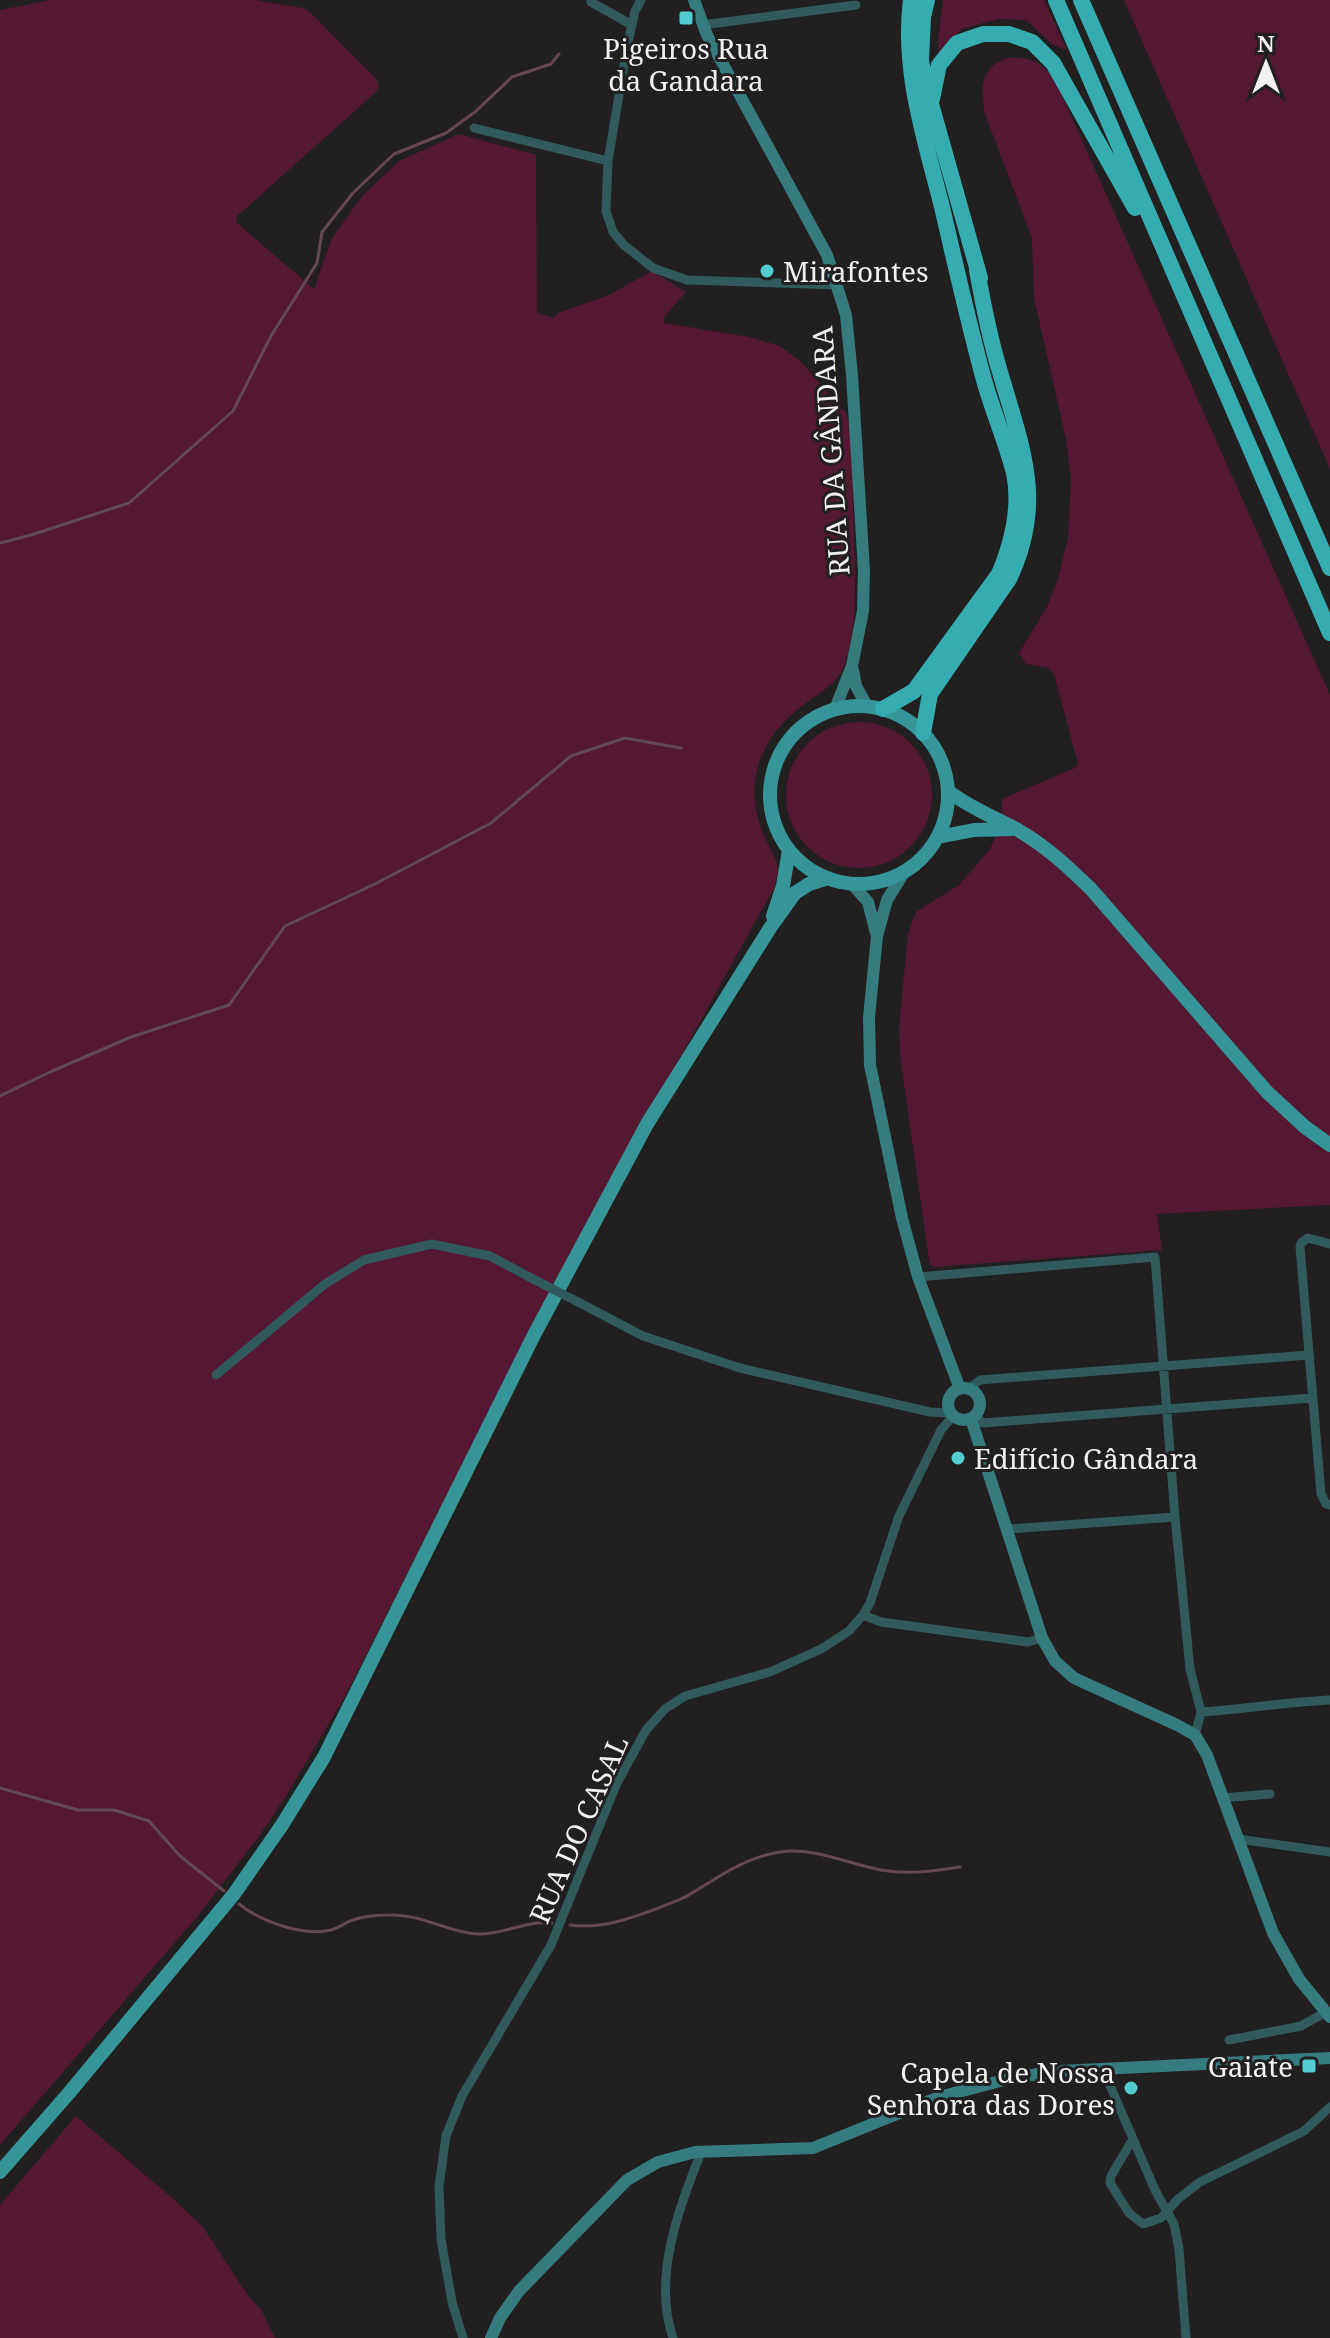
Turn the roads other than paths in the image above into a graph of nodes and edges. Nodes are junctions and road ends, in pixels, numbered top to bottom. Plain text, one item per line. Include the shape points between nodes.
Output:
1 (641, 0) edge
2 (694, 0) edge
3 (927, 0) edge
4 (1056, 0) edge
5 (1081, 0) edge
6 (591, 2) edge
7 (856, 5) dead end
8 (912, 5) edge
9 (632, 25) junction
10 (702, 25) junction
11 (931, 104) junction
12 (474, 128) dead end
13 (608, 161) junction
14 (1177, 282) junction
15 (838, 285) junction
16 (1330, 568) edge
17 (1330, 633) edge
18 (852, 666) junction
19 (875, 708) junction
20 (835, 709) junction
21 (923, 733) junction
22 (948, 791) junction
23 (1017, 829) junction
24 (938, 837) junction
25 (789, 850) junction
26 (905, 871) junction
27 (828, 878) junction
28 (851, 883) junction
29 (770, 928) junction
30 (877, 936) junction
31 (1330, 1145) edge
32 (1330, 1244) edge
33 (918, 1277) junction
34 (1308, 1355) junction
35 (1163, 1366) junction
36 (216, 1375) dead end
37 (964, 1389) junction
38 (1312, 1398) junction
39 (1166, 1408) junction
40 (952, 1414) junction
41 (973, 1418) junction
42 (1328, 1505) edge
43 (1175, 1517) junction
44 (1008, 1529) junction
45 (863, 1615) junction
46 (1042, 1638) junction
47 (1330, 1700) edge
48 (1201, 1712) junction
49 (1195, 1735) junction
50 (1270, 1794) dead end
51 (1222, 1798) junction
52 (1238, 1839) junction
53 (1330, 1852) edge
54 (1328, 2015) edge
55 (1229, 2040) dead end
56 (1330, 2058) edge
57 (1103, 2069) junction
58 (1330, 2107) edge
59 (1133, 2139) junction
60 (701, 2152) junction
61 (0, 2172) edge
62 (1167, 2213) junction
63 (463, 2338) edge
64 (491, 2338) edge
65 (673, 2338) edge
66 (1186, 2338) edge

1 - 9 street
2 - 10 main road, RUA DA GÂNDARA
3 - 11 highway via 921,61
4 - 14 highway
5 - 16 highway
6 - 9 street
7 - 10 street
8 - 19 highway via 909,63 919,113 1016,493 1013,533 999,574 914,691
9 - 13 street
10 - 15 main road, RUA DA GÂNDARA via 827,255
11 - 14 highway via 939,65 957,43 983,34 1009,34 1032,42 1053,63
11 - 21 highway via 1027,464 1030,493 1019,559 930,694
12 - 13 street
13 - 15 street via 606,211 613,232 653,268 687,280
14 - 17 highway
15 - 18 main road, RUA DA GÂNDARA via 852,375 864,571 863,611
18 - 19 main road via 856,686
18 - 20 main road, RUA DA GÂNDARA
19 - 20 main road
19 - 21 main road
20 - 25 main road via 794,733 777,760 771,807
21 - 22 main road via 941,760
22 - 23 main road
22 - 24 main road
23 - 24 main road
23 - 31 main road via 1091,889 1267,1092
24 - 26 main road
25 - 27 main road
25 - 29 main road
26 - 28 main road via 879,881
26 - 30 main road via 887,900
27 - 28 main road
27 - 29 main road via 795,893
28 - 30 main road via 868,902
29 - 61 main road via 647,1124 534,1335 324,1757 282,1825 234,1894
30 - 33 main road via 870,1065
32 - 34 street via 1312,1238 1300,1247
33 - 35 street via 1155,1257
33 - 37 main road
34 - 35 street
34 - 38 street
35 - 37 street via 980,1380
35 - 39 street
36 - 40 street, bridge via 325,1284 364,1260 432,1244 490,1256 643,1336 740,1368
37 - 40 main road via 949,1398
37 - 41 main road via 979,1398
38 - 39 street
38 - 42 street via 1321,1494
39 - 41 street via 983,1423
39 - 43 street
40 - 41 main road via 961,1420
40 - 45 street, RUA DO CASAL via 899,1516
41 - 44 main road
43 - 44 street
43 - 48 street via 1190,1669
44 - 46 main road
45 - 46 street via 881,1622 1028,1642
45 - 63 street, RUA DO CASAL via 821,1649 770,1672 685,1696 646,1730 616,1785 551,1945 462,2096 446,2136 439,2186 441,2239
46 - 49 main road via 1055,1661 1074,1678
47 - 48 street
48 - 49 street
49 - 51 main road
50 - 51 street
51 - 52 main road
52 - 53 street
52 - 54 main road via 1286,1959
54 - 55 street via 1301,2026
56 - 57 main road
57 - 59 street
57 - 60 main road via 1012,2078 939,2097 813,2148
58 - 62 street via 1304,2131 1200,2182
59 - 62 street
59 - 62 street via 1110,2183 1129,2213 1143,2224
60 - 64 main road via 658,2162 627,2180 519,2291
60 - 65 street via 675,2229 664,2292
62 - 66 street via 1179,2249

